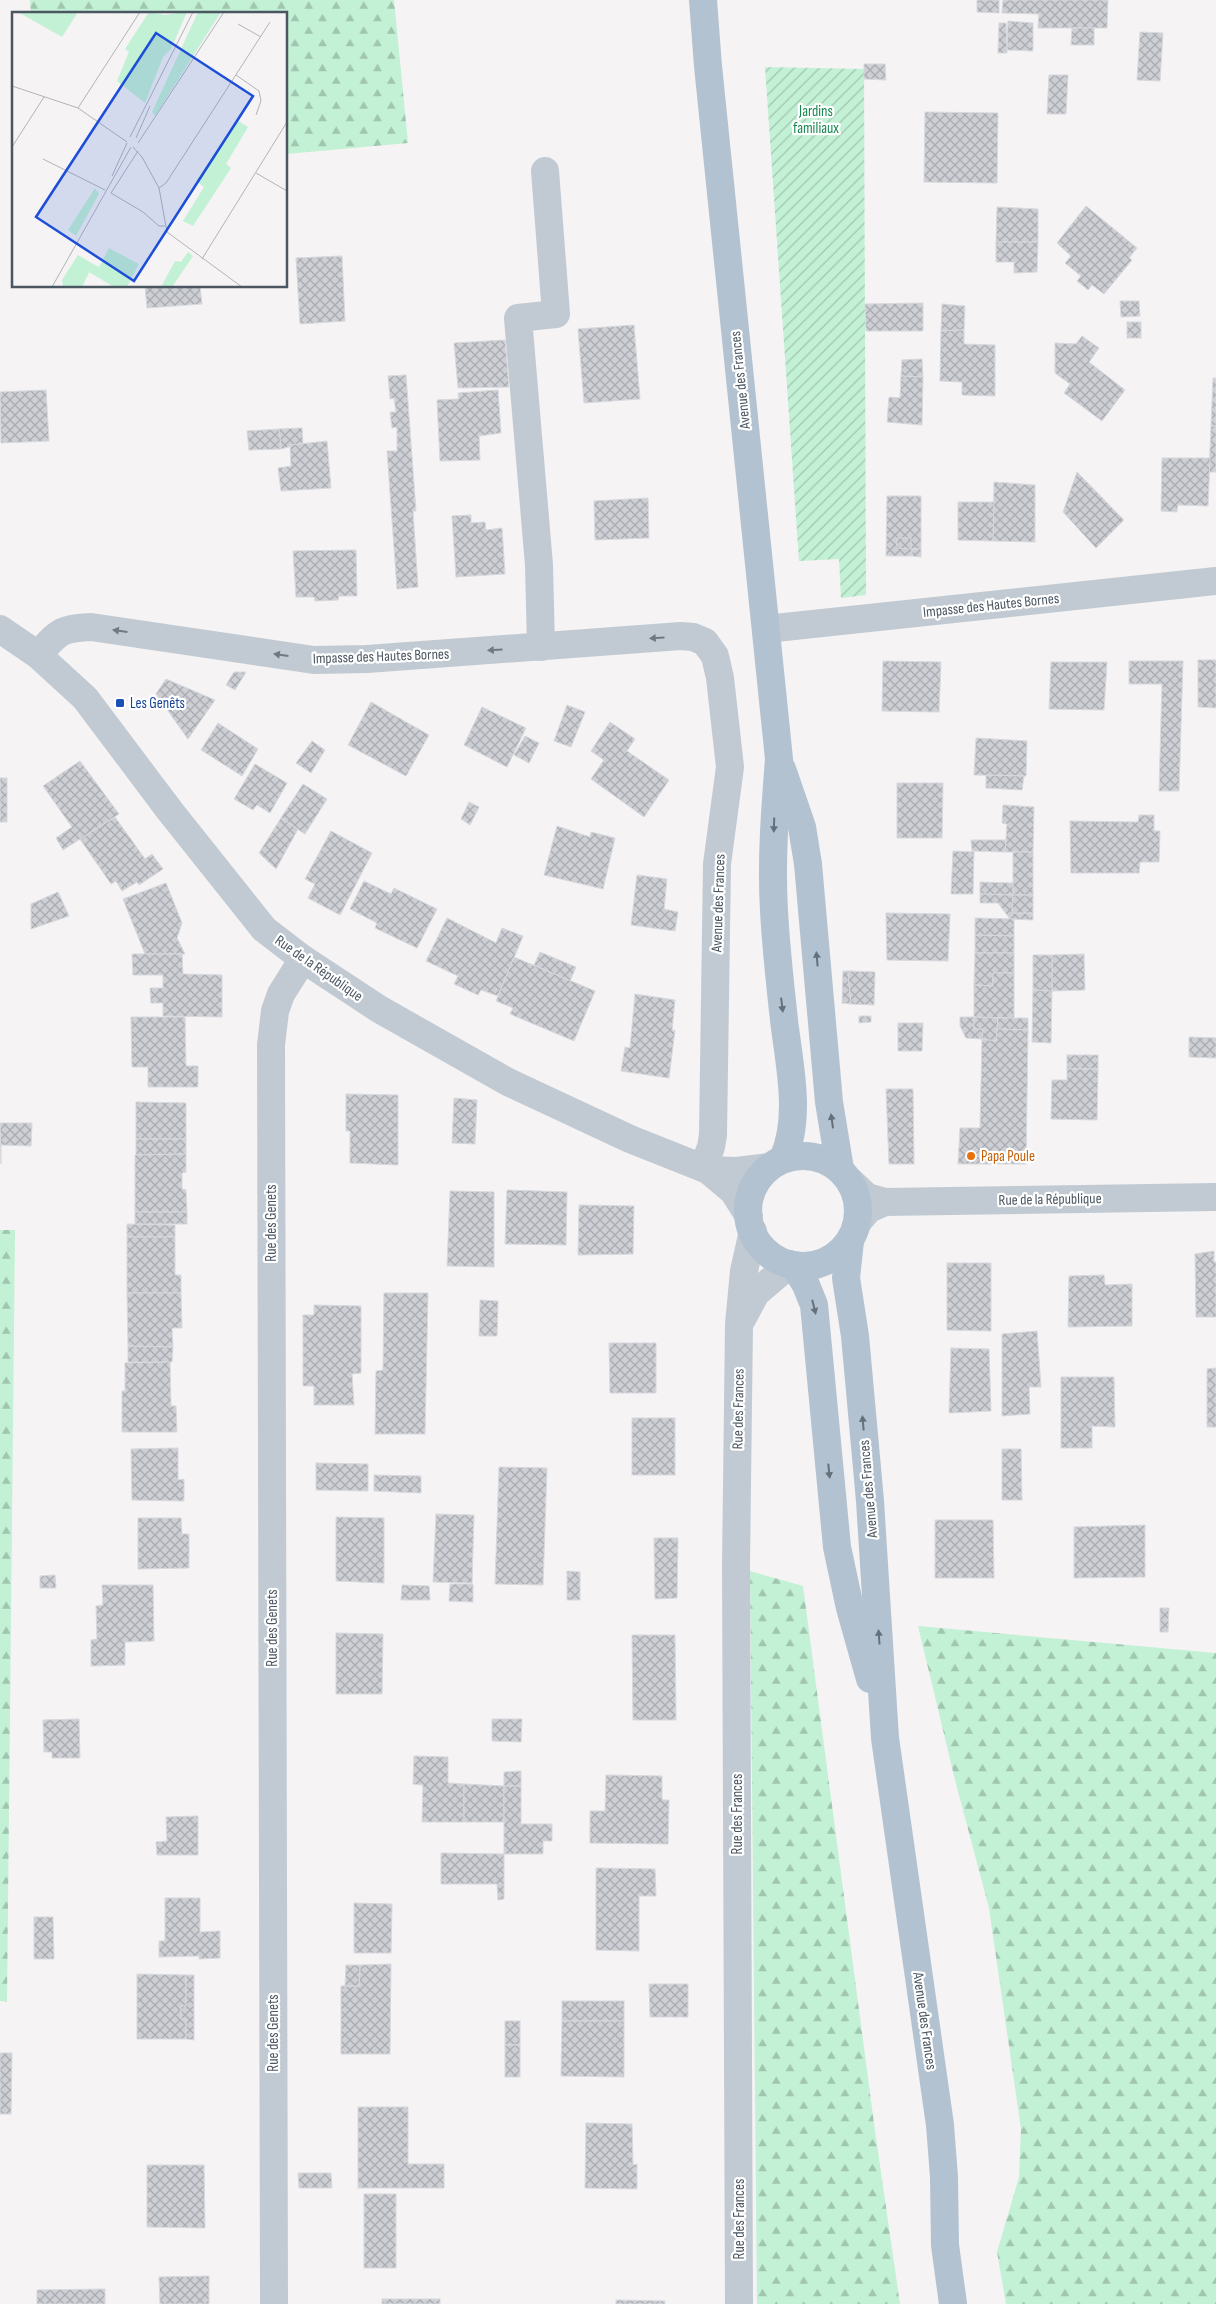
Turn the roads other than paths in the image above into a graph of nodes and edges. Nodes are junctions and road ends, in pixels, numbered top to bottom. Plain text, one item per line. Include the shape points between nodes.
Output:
1 (704, 0) edge
2 (545, 171) dead end
3 (1216, 581) edge
4 (0, 629) edge
5 (766, 629) junction
6 (705, 642) joint
7 (541, 647) junction
8 (38, 655) junction
9 (779, 759) junction
10 (303, 960) junction
11 (776, 1163) junction
12 (706, 1169) junction
13 (845, 1175) junction
14 (1216, 1197) edge
15 (885, 1202) junction
16 (751, 1224) junction
17 (854, 1232) junction
18 (792, 1265) junction
19 (739, 1324) junction
20 (886, 1738) junction
21 (274, 2304) edge
22 (739, 2304) edge
23 (952, 2304) edge

1 - 5 main road, Avenue des Frances
2 - 7 street via 556,314 518,318 539,565
3 - 5 street, Impasse des Hautes Bornes
4 - 8 street, Rue de la République
5 - 9 main road, Avenue des Frances
6 -> 7 street, Impasse des Hautes Bornes via 681,636
6 - 12 street, Avenue des Frances via 716,656 730,767 717,864 713,1135
7 -> 8 street, Impasse des Hautes Bornes via 314,660 91,627 69,628 56,635
8 - 10 street, Rue de la République via 84,698 264,929
9 -> 11 main road, Avenue des Frances via 774,910 792,1091 790,1137
13 -> 9 main road, Avenue des Frances via 829,1102 808,864 802,827
10 - 12 street, Rue de la République via 379,1009 508,1082 630,1139
10 - 21 street, Rue des Genets via 281,994 275,1011 271,1045
11 - 12 street, Rue de la République via 737,1171
11 - 13 main road via 798,1155 813,1156 828,1160
11 - 16 main road via 758,1178 751,1193
12 - 16 street, Rue de la République via 733,1191
13 - 15 street, Rue de la République via 867,1197
13 - 17 main road via 857,1195 859,1211
14 - 15 street, Rue de la République
15 - 17 street via 869,1209
16 - 18 main road via 755,1239 766,1251
16 - 19 street, Rue des Frances
17 - 18 main road via 842,1251 820,1264
20 -> 17 main road, Avenue des Frances via 856,1336 846,1278
18 - 19 street, Rue des Frances via 756,1293
18 -> 20 main road, Avenue des Frances via 806,1285 814,1305 837,1547 850,1608
19 - 22 street, Rue des Frances via 736,1673
20 - 23 main road, Avenue des Frances via 940,2125 945,2245

